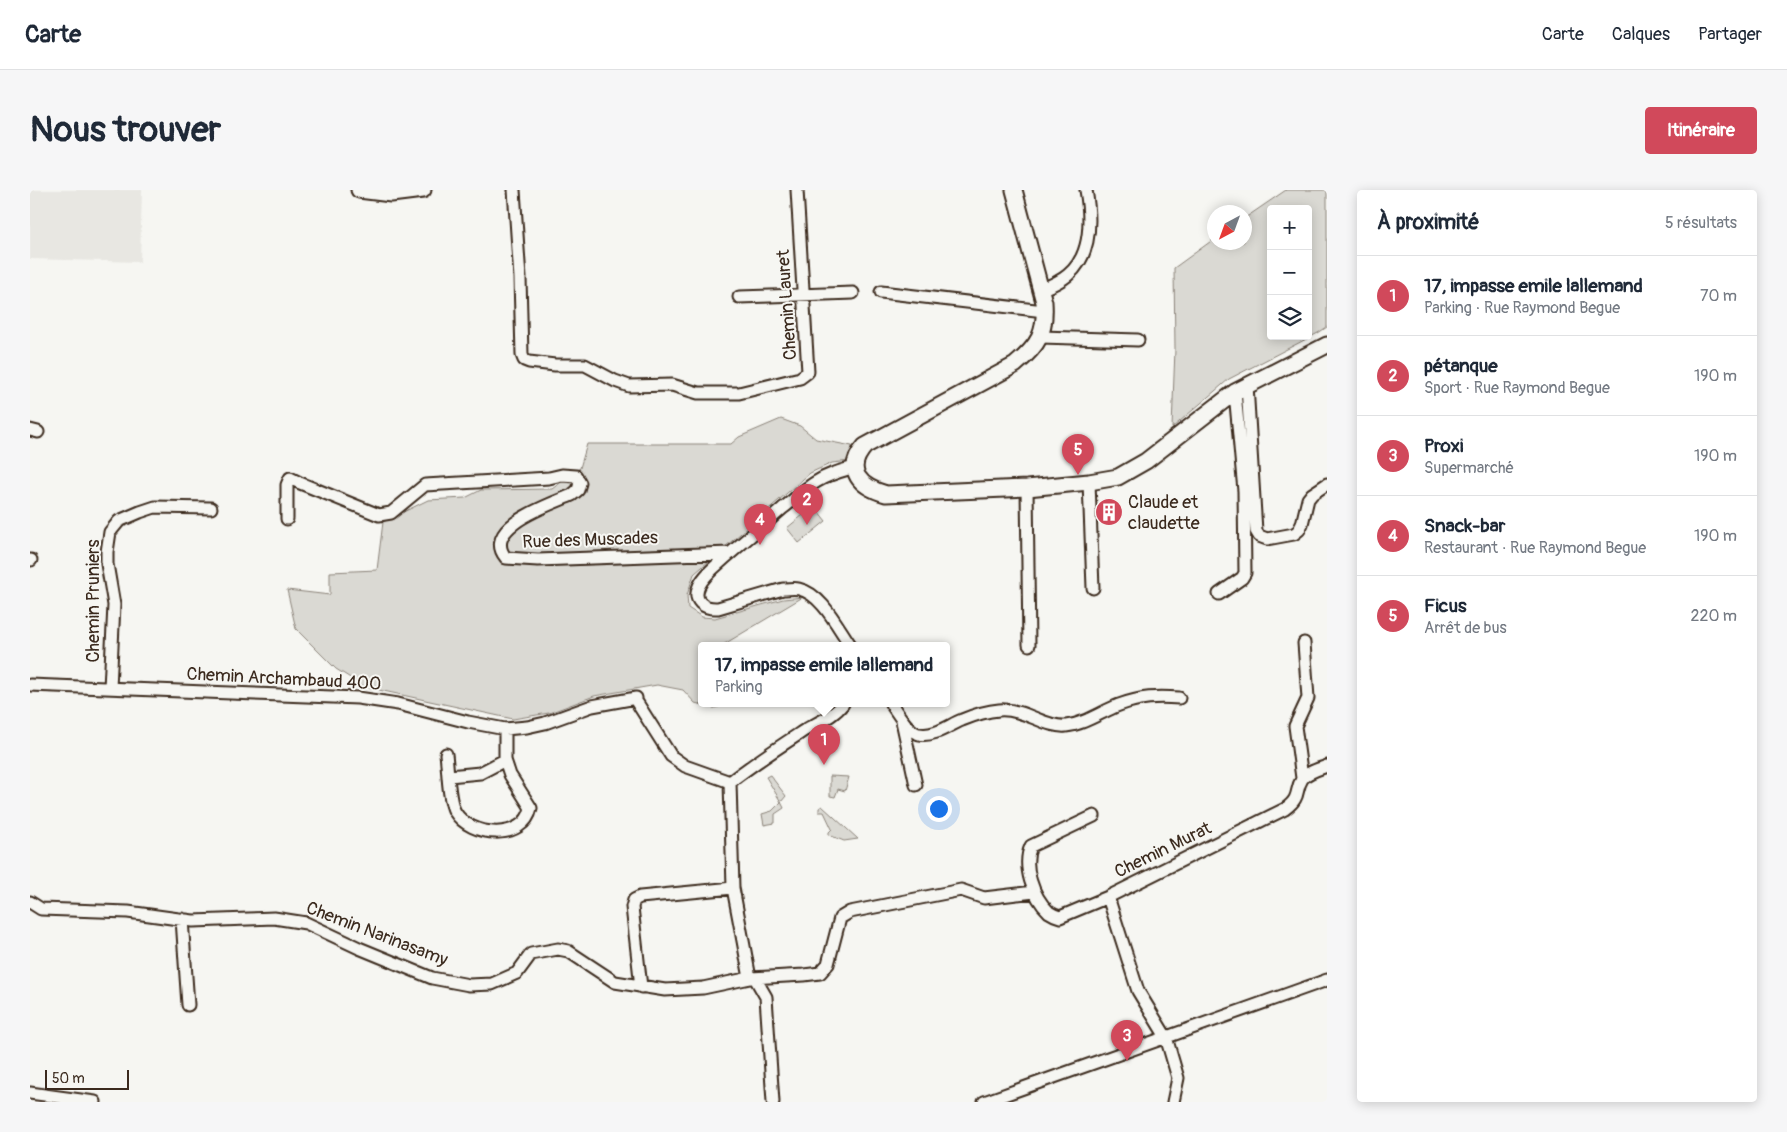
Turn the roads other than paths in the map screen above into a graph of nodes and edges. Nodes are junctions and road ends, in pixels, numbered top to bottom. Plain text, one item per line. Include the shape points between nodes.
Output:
1 (359, 190) edge
2 (423, 190) edge
3 (514, 190) edge
4 (797, 190) edge
5 (1014, 190) edge
6 (1086, 190) edge
7 (1040, 290) junction
8 (881, 292) dead end
9 (852, 293) dead end
10 (804, 294) junction
11 (740, 297) dead end
12 (1044, 311) junction
13 (1041, 337) junction
14 (1138, 340) dead end
15 (1327, 345) edge
16 (1241, 389) junction
17 (855, 467) junction
18 (1089, 482) junction
19 (1327, 484) edge
20 (1027, 488) junction
21 (211, 508) dead end
22 (287, 518) dead end
23 (730, 553) junction
24 (1093, 588) dead end
25 (1219, 594) dead end
26 (848, 642) edge
27 (1304, 643) dead end
28 (1029, 645) dead end
29 (30, 685) edge
30 (110, 688) junction
31 (1179, 698) dead end
32 (841, 707) edge
33 (893, 707) edge
34 (902, 719) junction
35 (505, 729) junction
36 (446, 754) dead end
37 (505, 760) junction
38 (1327, 766) edge
39 (449, 776) junction
40 (1302, 778) junction
41 (730, 782) junction
42 (916, 785) dead end
43 (1094, 816) dead end
44 (734, 888) junction
45 (1034, 892) junction
46 (1108, 897) junction
47 (30, 902) edge
48 (182, 919) junction
49 (753, 978) junction
50 (1327, 980) edge
51 (641, 987) junction
52 (188, 1005) dead end
53 (1166, 1037) junction
54 (30, 1093) edge
55 (95, 1102) edge
56 (773, 1102) edge
57 (984, 1102) edge
58 (1173, 1102) edge

1 - 2 main road via 391,194
3 - 10 street, Chemin Lauret via 522,358 526,362 585,365 636,387 672,385 698,393 747,391 800,378 808,372
4 - 10 street, Chemin Lauret
5 - 7 main road
6 - 7 street via 1090,224 1080,260 1070,274
7 - 12 main road
8 - 12 street
9 - 10 street
10 - 11 street
12 - 13 main road
13 - 14 street
13 - 17 main road via 1015,365 865,446 856,459
15 - 16 main road
16 - 18 main road via 1133,470 1118,477
16 - 19 street via 1259,536 1267,539 1294,534 1299,530 1308,498
16 - 25 street via 1245,573
17 - 20 main road via 861,482 886,494
17 - 23 street via 815,482
18 - 20 main road
18 - 24 street
20 - 28 street
21 - 30 street, Chemin Pruniers via 155,508 126,517 110,532 107,564 114,605
22 - 23 street, Rue des Muscades via 290,478 379,515 391,513 425,485 548,478 562,474 576,476 580,483 578,490 509,526 500,545 506,558 538,560
23 - 26 street via 699,586 697,595 704,607 718,608 784,589 799,589 822,603
27 - 40 street via 1308,698 1295,726
29 - 30 street, Chemin Archambaud 400
30 - 35 street, Chemin Archambaud 400 via 358,698
31 - 34 street via 1154,696 1137,699 1083,722 1064,726 1002,710 984,712 930,734 918,734
32 - 41 street
33 - 34 street
34 - 42 street
35 - 37 street
35 - 41 street, Chemin Archambaud 400 via 545,723 592,706 636,698 672,756 685,766
36 - 39 street
37 - 39 street via 480,773
37 - 39 street via 510,775 530,806 529,816 521,827 509,831 493,831 467,824 455,812
38 - 40 street
40 - 46 street, Chemin Murat via 1297,797 1285,810
41 - 44 street
43 - 45 street via 1031,846 1029,871
44 - 49 street
44 - 51 street via 634,900 632,907
45 - 46 street via 1049,912 1060,917
45 - 49 street, Chemin Narinasamy via 984,898 961,890 850,912 840,918 828,964 820,973
46 - 53 street, Chemin Murat via 1138,991
47 - 48 street, Chemin Narinasamy via 41,909 128,912
48 - 51 street, Chemin Narinasamy via 274,918 306,923 432,978 469,985 492,984 517,973 531,954 568,950 615,982
48 - 52 street
49 - 51 street, Chemin Narinasamy via 703,988 665,990
49 - 56 street via 766,997
50 - 53 street
53 - 57 street
53 - 58 street, Chemin Murat via 1178,1078
54 - 55 street

